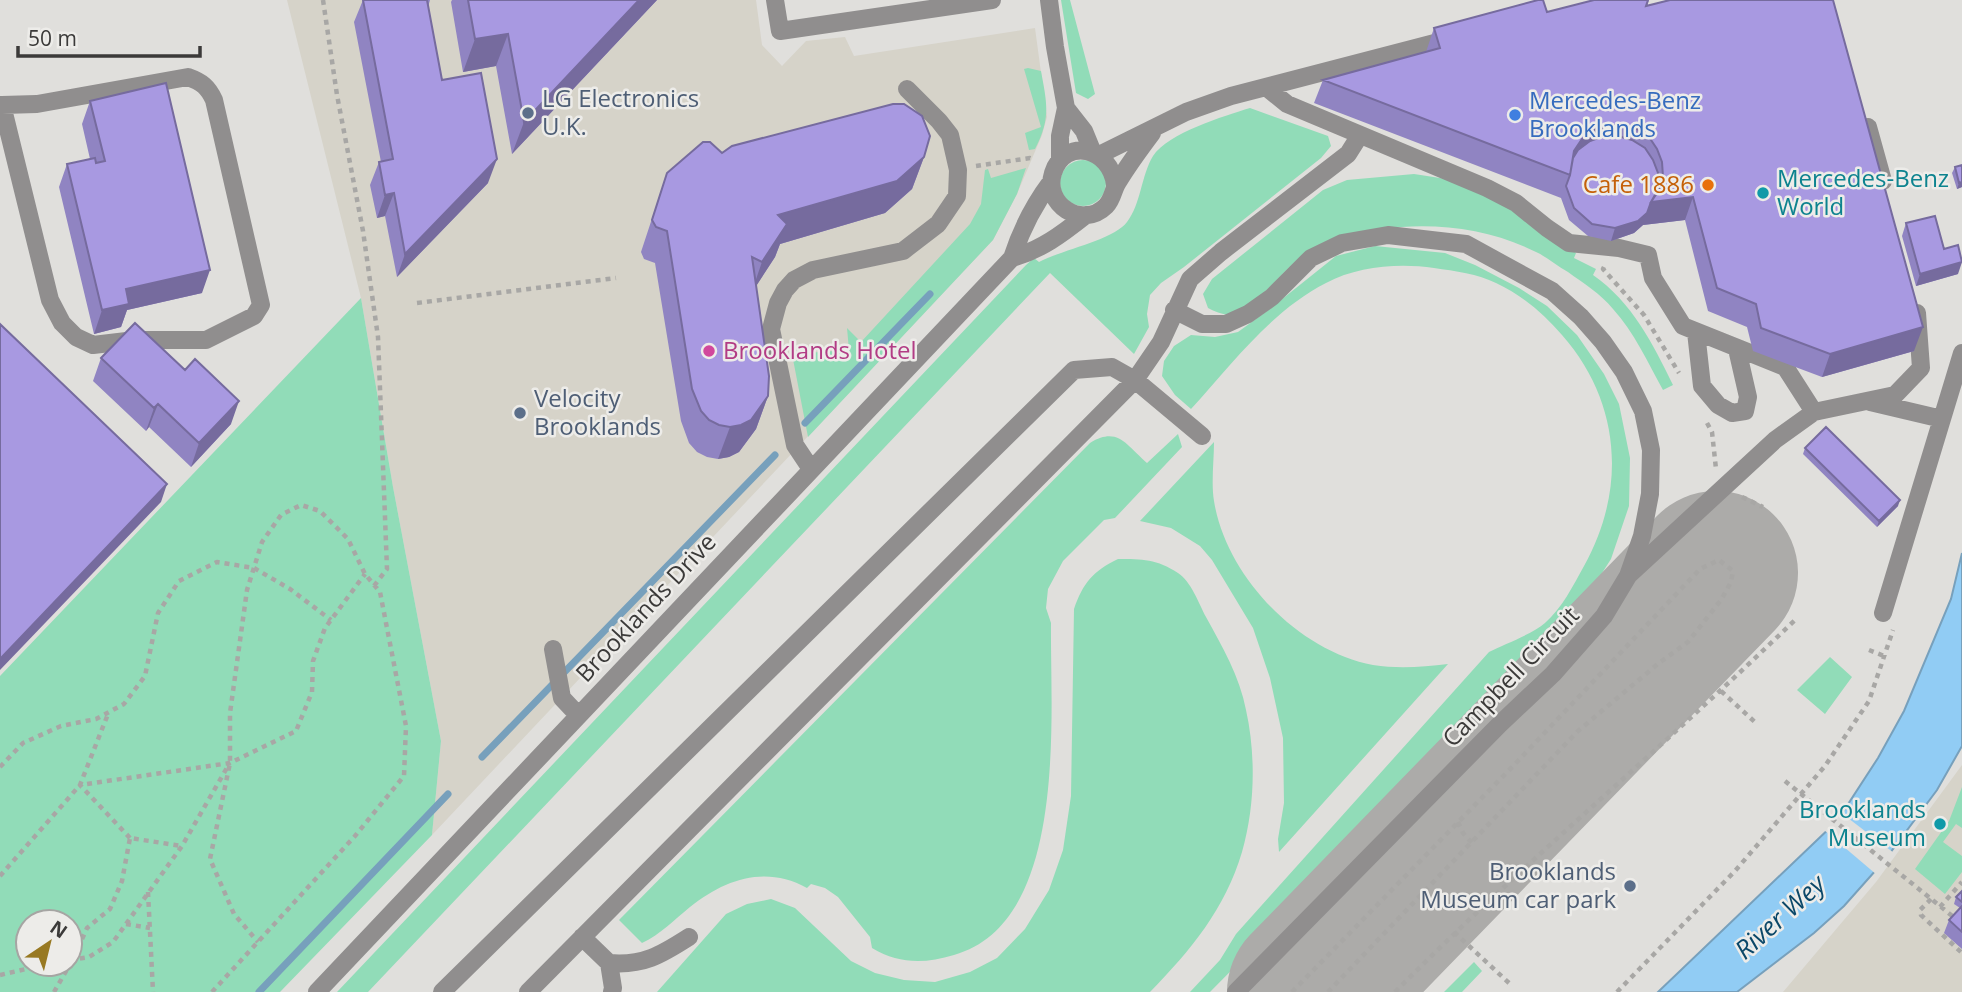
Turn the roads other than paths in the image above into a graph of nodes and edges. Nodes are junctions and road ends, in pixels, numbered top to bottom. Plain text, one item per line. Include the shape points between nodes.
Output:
1 (775, 0) edge
2 (992, 0) edge
3 (1049, 0) edge
4 (1461, 36) edge
5 (1266, 87) junction
6 (907, 89) dead end
7 (1, 105) edge
8 (1066, 108) junction
9 (1863, 112) edge
10 (1156, 129) junction
11 (1360, 135) junction
12 (1096, 154) junction
13 (1060, 160) junction
14 (1051, 182) junction
15 (1115, 185) junction
16 (1888, 204) edge
17 (1086, 215) junction
18 (1012, 258) junction
19 (1912, 295) edge
20 (1174, 310) junction
21 (1696, 332) junction
22 (1737, 349) junction
23 (1962, 353) edge
24 (1135, 380) junction
25 (1866, 401) junction
26 (1814, 412) junction
27 (1942, 419) junction
28 (1202, 436) dead end
29 (811, 468) junction
30 (1628, 576) junction
31 (1889, 619) road end
32 (553, 649) dead end
33 (579, 715) junction
34 (582, 937) junction
35 (689, 937) dead end
36 (608, 963) junction
37 (317, 992) edge
38 (442, 992) edge
39 (528, 992) edge
40 (612, 992) edge
41 (1237, 992) edge

1 - 2 street via 780,31
3 - 8 street
4 - 5 street
5 - 10 street via 1186,112
5 - 11 street via 1287,104
6 - 29 street via 950,135 958,170 957,196 938,225 903,251 813,270 794,280 778,303 771,329 788,415 795,445
7 - 7 street via 37,104 188,77 208,88 261,304 254,316 206,340 93,345 76,337 50,300
8 - 12 street
8 - 13 street
9 - 16 street
10 - 12 street
10 - 15 street
11 - 20 street via 1348,154 1190,279
11 - 21 street via 1487,188 1516,203 1569,243 1648,255 1653,278 1683,326
12 - 13 street via 1076,152
12 - 15 street via 1108,163
13 - 14 street
14 - 17 street via 1057,202 1065,210
14 - 18 street, Brooklands Drive via 1019,235
15 - 17 street via 1106,206
17 - 18 street, Brooklands Drive via 1032,253
18 - 29 street, Brooklands Drive
19 - 25 street via 1919,321 1921,368 1895,395
20 - 24 street via 1161,342
20 - 30 street, Campbell Circuit via 1202,324 1226,324 1272,297 1311,258 1342,243 1388,235 1466,244 1552,291 1603,342 1643,411 1651,450 1650,494
21 - 22 street
21 - 22 street via 1702,386 1732,413 1745,411 1748,397
22 - 26 street via 1784,365
23 - 27 street
24 - 28 street
24 - 34 street
24 - 38 street via 1112,366 1074,370
25 - 26 street
25 - 27 street
26 - 30 street via 1775,440
27 - 31 street
29 - 33 street, Brooklands Drive
30 - 41 street, Campbell Circuit via 1604,616 1553,674
32 - 33 street via 562,698
33 - 37 street, Brooklands Drive
34 - 36 street
34 - 39 street
35 - 36 street via 658,956 629,965
36 - 40 street

